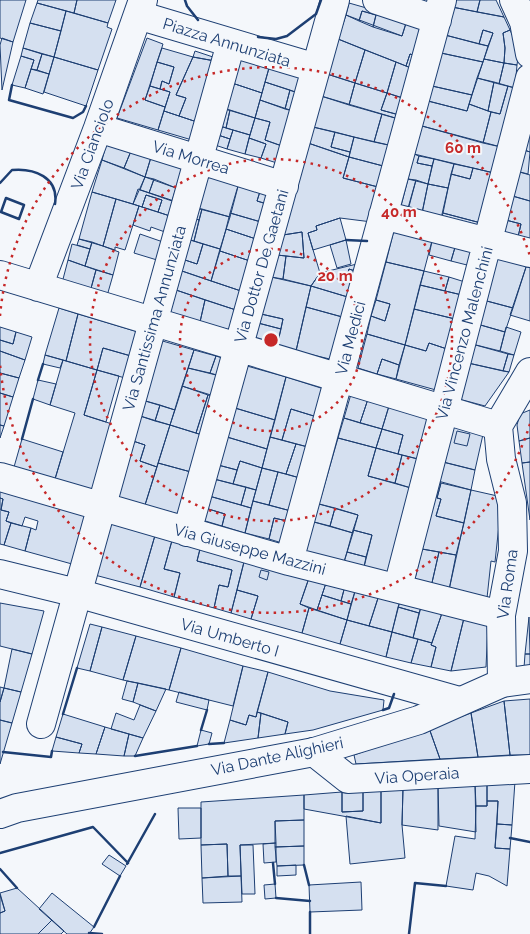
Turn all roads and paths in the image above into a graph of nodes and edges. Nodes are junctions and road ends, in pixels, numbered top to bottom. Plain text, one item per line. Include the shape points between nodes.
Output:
1 (336, 0) edge
2 (377, 0) edge
3 (514, 0) edge
4 (140, 8) edge
5 (440, 10) edge
6 (231, 43) junction
7 (530, 54) edge
8 (316, 68) junction
9 (530, 78) edge
10 (98, 128) junction
11 (198, 159) junction
12 (284, 186) junction
13 (383, 215) junction
14 (488, 242) junction
15 (530, 254) edge
16 (0, 276) edge
17 (38, 286) junction
18 (153, 321) junction
19 (238, 348) junction
20 (530, 372) edge
21 (339, 378) junction
22 (444, 410) junction
23 (498, 426) junction
24 (0, 477) edge
25 (101, 506) junction
26 (187, 532) junction
27 (289, 561) junction
28 (0, 574) edge
29 (398, 587) junction
30 (77, 593) junction
31 (502, 615) junction
32 (530, 679) edge
33 (502, 683) junction
34 (458, 701) junction
35 (41, 724) dead end
36 (314, 752) junction
37 (530, 769) edge
38 (9, 811) edge

1 - 8 street, Via Dottor De Gaetani
2 - 5 street
3 - 7 street via 524,22
4 - 6 street, Piazza Annunziata
4 - 10 street, Via Cianciolo
5 - 13 street, Via Medici
6 - 8 street, Piazza Annunziata
6 - 11 street, Via Santissima Annunziata
8 - 12 street, Via Dottor De Gaetani
9 - 14 street, Via Vincenzo Malenchini
10 - 11 street, Via Morrea
10 - 17 street, Via Cianciolo
11 - 12 street, Via Morrea
11 - 18 street, Via Santissima Annunziata
12 - 19 street, Via Dottor De Gaetani
13 - 14 street
13 - 21 street, Via Medici
14 - 15 street
14 - 22 street, Via Vincenzo Malenchini
16 - 17 street
17 - 18 street
18 - 19 street
18 - 25 street, Via Santissima Annunziata
19 - 21 street
19 - 26 street, Via Dottor De Gaetani
20 - 23 street
21 - 22 street
21 - 27 street, Via Medici
22 - 23 street
22 - 29 street, Via Vincenzo Malenchini
23 - 31 street, Via Roma via 501,459 512,503 513,551
24 - 25 street, Via Giuseppe Mazzini
25 - 26 street, Via Giuseppe Mazzini
25 - 30 street, Via Santissima Annunziata
26 - 27 street, Via Giuseppe Mazzini
27 - 29 street, Via Giuseppe Mazzini
28 - 30 street, Via Umberto I
29 - 31 street, Via Giuseppe Mazzini
30 - 34 street, Via Umberto I
30 - 35 street, Via Santissima Annunziata
31 - 33 street, Via Roma
32 - 33 street, Via Dante Alighieri
33 - 34 street, Via Dante Alighieri
34 - 36 street, Via Dante Alighieri via 419,720
36 - 37 street, Via Operaia via 348,779
36 - 38 street, Via Dante Alighieri

